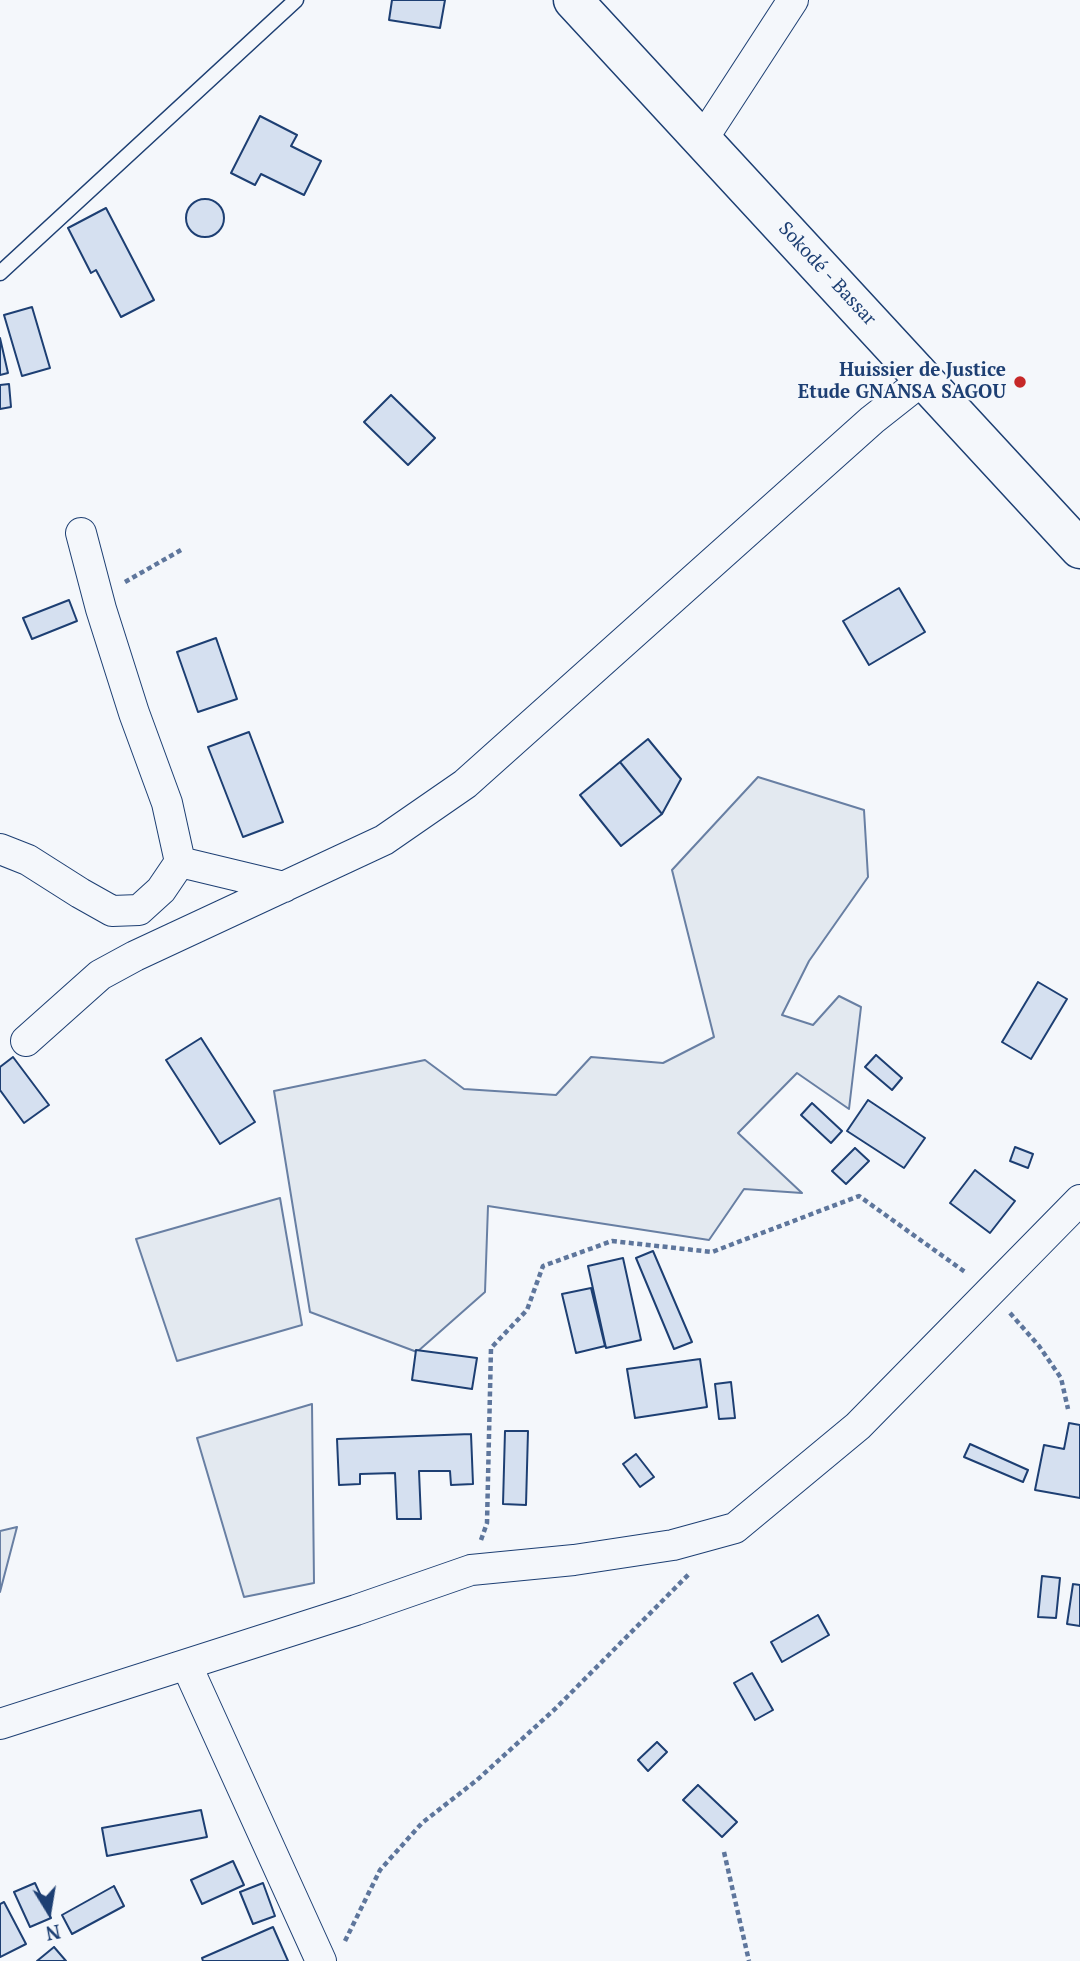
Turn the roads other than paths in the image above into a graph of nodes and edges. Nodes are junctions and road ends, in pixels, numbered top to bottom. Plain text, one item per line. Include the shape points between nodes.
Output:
1 (296, 0) edge
2 (573, 0) edge
3 (793, 0) edge
4 (702, 140) junction
5 (0, 273) edge
6 (924, 379) junction
7 (81, 533) dead end
8 (1080, 549) edge
9 (0, 849) edge
10 (180, 862) junction
11 (284, 887) junction
12 (26, 1041) dead end
13 (1080, 1200) edge
14 (187, 1665) junction
15 (0, 1724) edge
16 (331, 1955) edge

1 - 5 lane
2 - 4 main road, Sokodé - Bassar
3 - 4 street
4 - 6 main road, Sokodé - Bassar
6 - 8 main road, Sokodé - Bassar
6 - 11 street via 872,420 465,784 384,841
7 - 10 street via 134,713 167,803
9 - 10 street via 28,860 112,911 139,910 161,890
10 - 11 street
11 - 12 street via 100,975
13 - 14 street via 858,1426 735,1528 673,1545 471,1570
14 - 15 street
14 - 16 street

